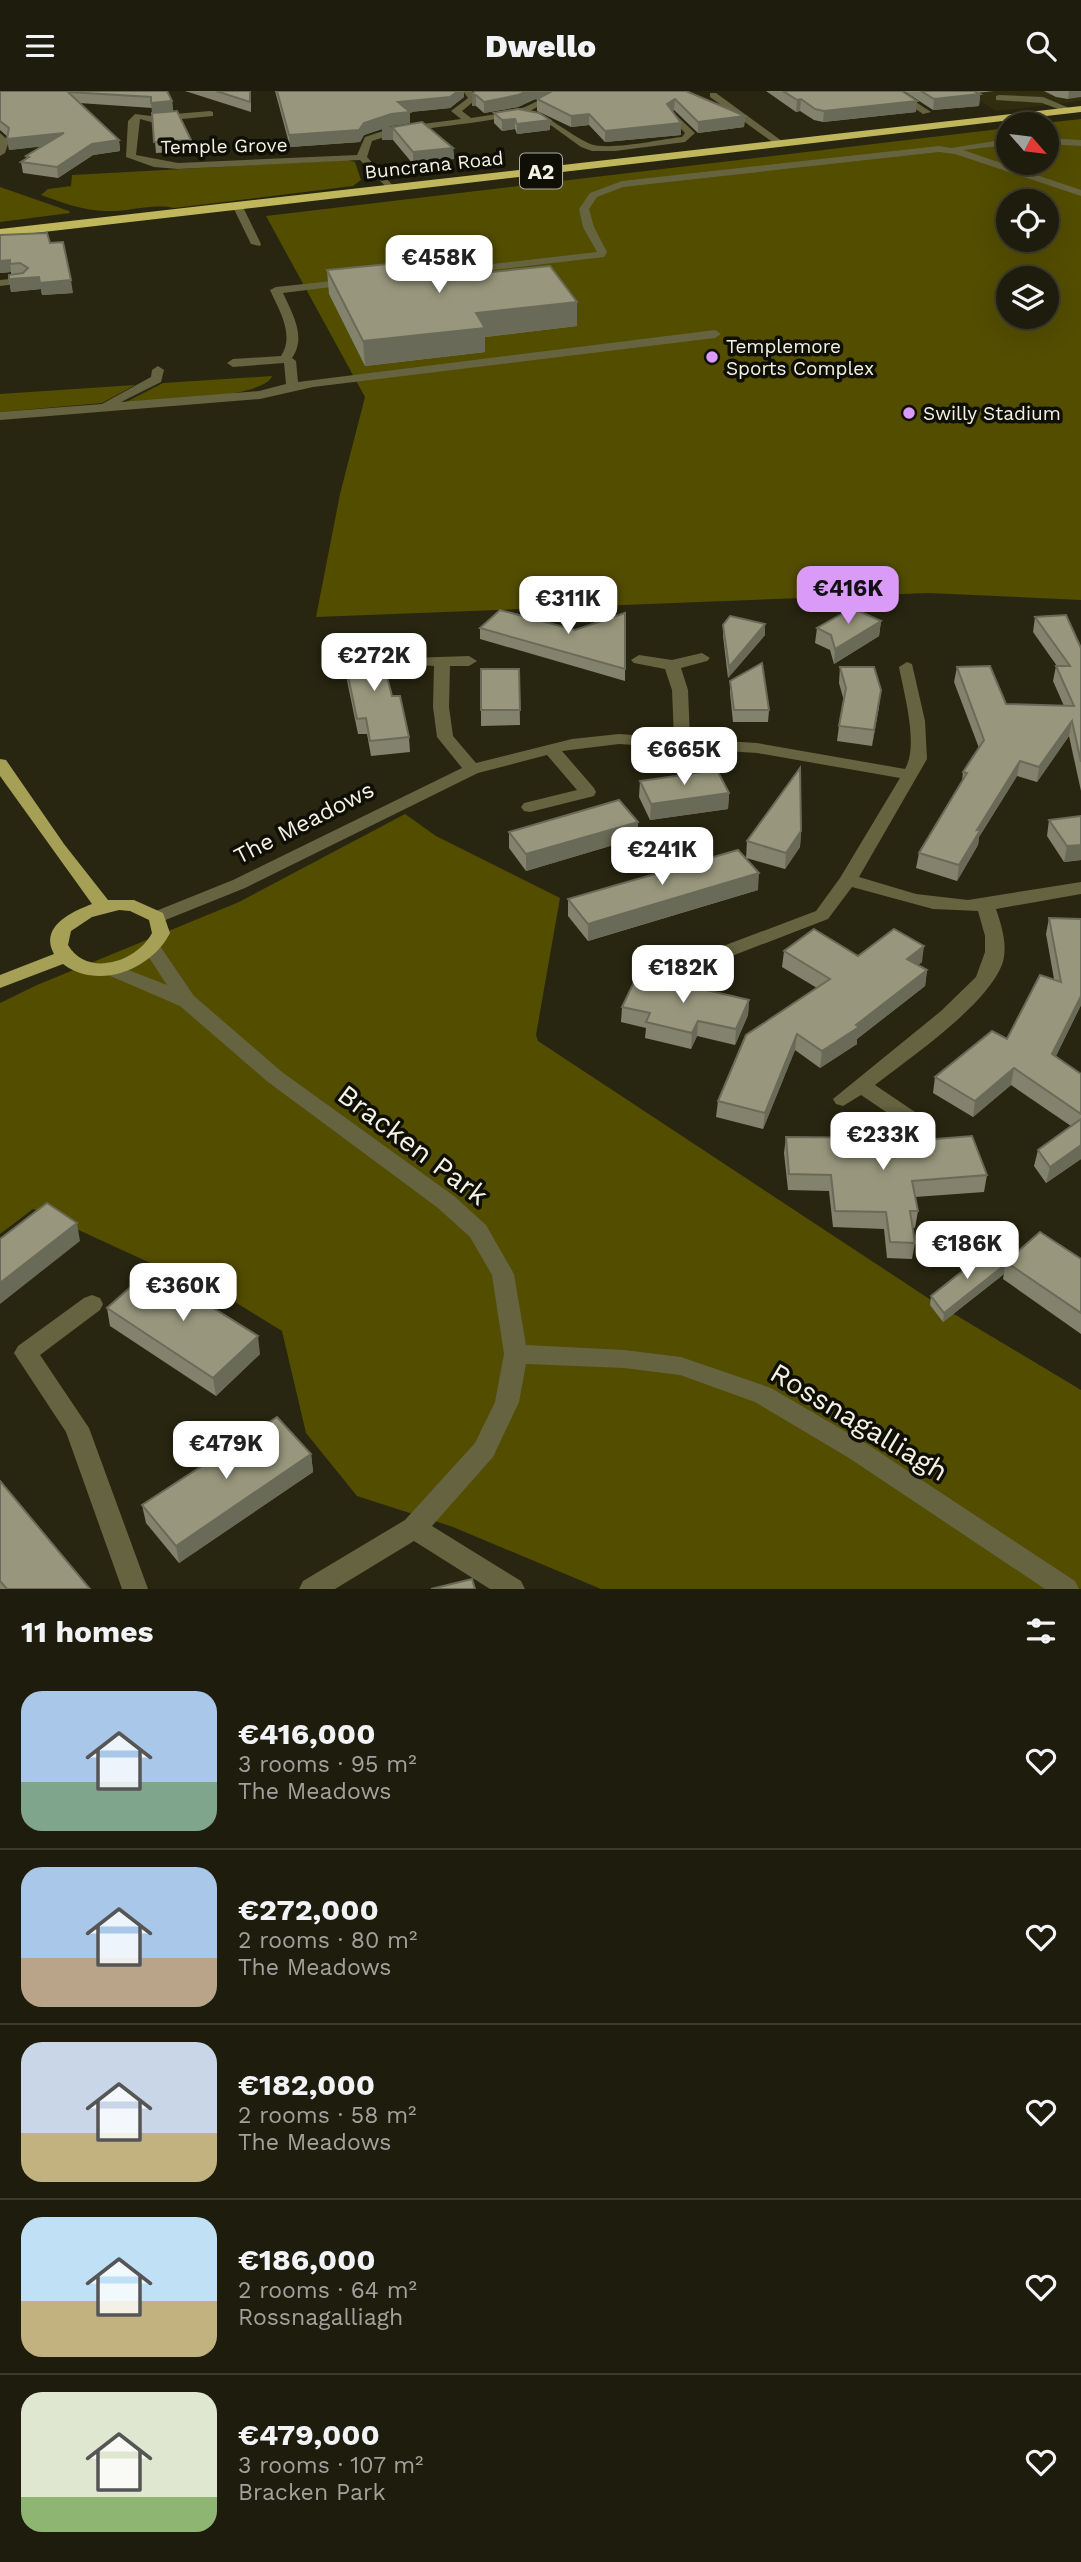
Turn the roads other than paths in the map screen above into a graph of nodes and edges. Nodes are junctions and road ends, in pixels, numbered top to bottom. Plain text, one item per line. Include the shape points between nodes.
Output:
1 (467, 91) edge
2 (562, 91) edge
3 (893, 91) edge
4 (713, 95) dead end
5 (999, 98) dead end
6 (1075, 110) edge
7 (523, 111) junction
8 (926, 112) edge
9 (210, 114) dead end
10 (674, 116) edge
11 (469, 121) junction
12 (0, 136) edge
13 (1059, 142) edge
14 (996, 143) edge
15 (1081, 143) edge
16 (781, 144) junction
17 (939, 149) junction
18 (0, 153) edge
19 (362, 157) junction
20 (390, 188) junction
21 (1081, 193) edge
22 (237, 205) junction
23 (0, 233) edge
24 (256, 244) dead end
25 (455, 271) edge
26 (21, 281) edge
27 (359, 281) edge
28 (0, 283) edge
29 (715, 334) dead end
30 (285, 359) junction
31 (233, 363) dead end
32 (158, 370) dead end
33 (292, 384) junction
34 (98, 408) junction
35 (0, 416) edge
36 (702, 658) dead end
37 (639, 660) dead end
38 (415, 661) dead end
39 (469, 661) dead end
40 (442, 662) junction
41 (672, 665) junction
42 (907, 667) dead end
43 (682, 742) junction
44 (551, 749) junction
45 (0, 764) edge
46 (472, 769) junction
47 (912, 775) junction
48 (530, 807) dead end
49 (848, 880) junction
50 (1081, 888) edge
51 (985, 905) junction
52 (103, 906) junction
53 (157, 918) junction
54 (152, 950) junction
55 (717, 955) dead end
56 (66, 956) junction
57 (108, 968) junction
58 (0, 982) edge
59 (187, 1001) junction
60 (861, 1084) junction
61 (843, 1099) dead end
62 (911, 1119) dead end
63 (92, 1304) dead end
64 (516, 1354) junction
65 (414, 1528) junction
66 (135, 1589) edge
67 (312, 1589) edge
68 (512, 1589) edge
69 (1066, 1589) edge

1 - 11 street via 473,98 456,111
2 - 7 street
3 - 8 street
4 - 16 street
5 - 6 street via 1043,100
6 - 16 highway, Buncrana Road / A2
7 - 10 street via 555,124 584,145 601,149 685,139 690,133
7 - 11 street
9 - 19 street, Temple Grove via 138,116 133,121 131,157 168,167
11 - 19 street via 392,131 368,139
12 - 18 street via 4,141
13 - 15 street
14 - 17 street
16 - 20 highway, Buncrana Road / A2
17 - 21 street
17 - 25 street via 611,187 591,197 583,211 600,255
19 - 20 street
20 - 22 highway, Buncrana Road / A2
22 - 23 highway, Buncrana Road / A2
22 - 24 street
26 - 28 street
27 - 30 street via 276,290 295,338
29 - 33 street
30 - 31 street
30 - 33 street via 290,361
32 - 34 street via 157,379
33 - 34 street via 260,395
34 - 35 street
36 - 41 street
37 - 41 street
38 - 40 street
39 - 40 street
40 - 46 street via 445,737
41 - 43 street via 680,690
42 - 47 street via 919,759
43 - 44 street, The Meadows via 619,739
43 - 47 street, The Meadows via 757,748
44 - 46 street, The Meadows
44 - 48 street via 588,792
45 - 52 main road
46 - 53 street, The Meadows via 239,884
47 - 49 street
49 - 51 street via 934,904
49 - 55 street via 822,915
50 - 51 street via 1058,888
51 - 60 street via 993,923 991,969 974,994
52 - 53 main road via 134,906
52 - 56 main road via 81,914 65,927 60,947
53 - 54 main road via 162,933
54 - 57 main road via 125,965
54 - 59 street, Bracken Park
56 - 57 main road via 76,964
56 - 58 main road
57 - 59 street, Bracken Park
59 - 64 street, Bracken Park via 275,1077 446,1202 478,1231 503,1274
60 - 61 street
60 - 62 street
63 - 66 street via 26,1353 76,1428
64 - 65 street, Bracken Park via 507,1402 484,1450
64 - 69 street, Rossnagalliagh via 681,1366 763,1395 858,1451
65 - 67 street, Bracken Park
65 - 68 street

